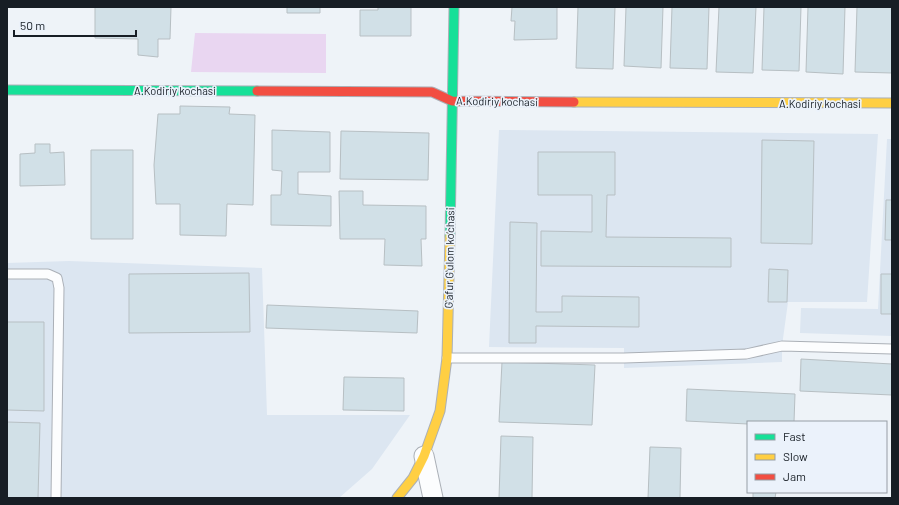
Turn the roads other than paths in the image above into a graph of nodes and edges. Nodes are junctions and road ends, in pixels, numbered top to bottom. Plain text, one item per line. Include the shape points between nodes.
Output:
1 (454, 7) edge
2 (7, 90) edge
3 (452, 101) junction
4 (892, 103) edge
5 (7, 274) edge
6 (892, 349) edge
7 (447, 358) junction
8 (424, 456) junction
9 (56, 498) edge
10 (397, 498) edge
11 (433, 498) edge

1 - 3 street, Gʻafur Gʻulom ko’chasi
2 - 3 street, A.Kodiriy kochasi via 432,92
3 - 4 street, A.Kodiriy kochasi
3 - 7 street, Gʻafur Gʻulom ko’chasi
5 - 9 lane via 48,274 57,278 59,288
6 - 7 lane via 782,346 739,355
7 - 8 street, Gʻafur Gʻulom ko’chasi via 440,411
8 - 10 street, Gʻafur Gʻulom ko’chasi via 413,478
8 - 11 street

